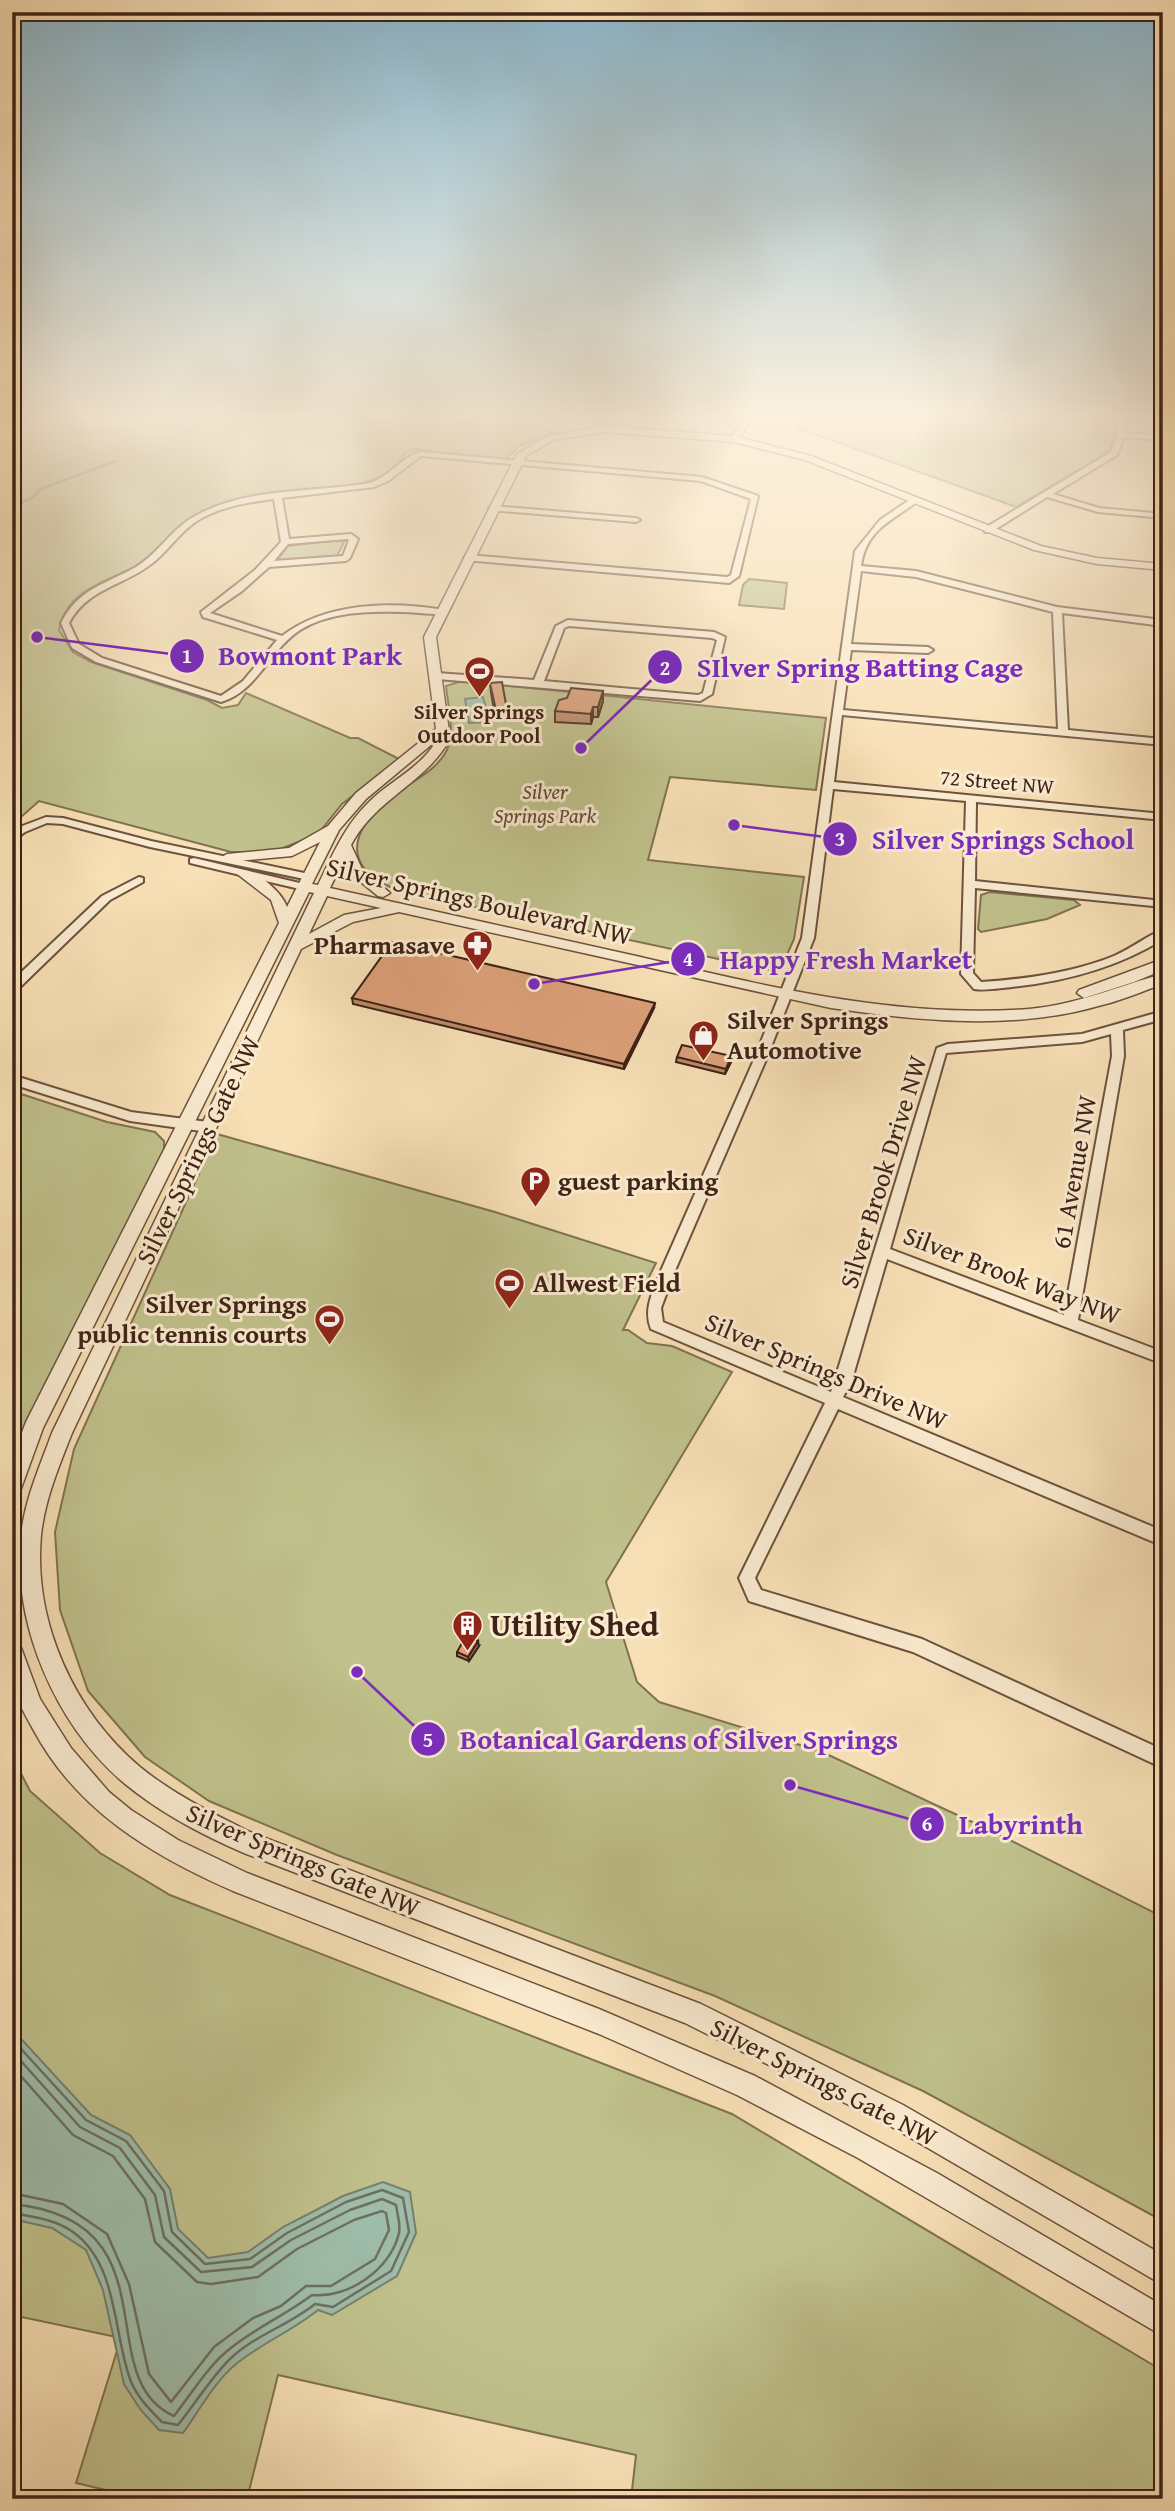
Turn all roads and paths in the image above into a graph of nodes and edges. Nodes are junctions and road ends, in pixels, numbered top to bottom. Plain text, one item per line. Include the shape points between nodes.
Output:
1 (176, 536) edge
2 (284, 536) edge
3 (346, 536) edge
4 (348, 536) edge
5 (479, 536) edge
6 (745, 536) edge
7 (867, 536) edge
8 (1007, 536) edge
9 (285, 542) junction
10 (468, 558) junction
11 (270, 564) junction
12 (1163, 567) edge
13 (856, 568) junction
14 (1057, 610) junction
15 (441, 612) junction
16 (1163, 623) edge
17 (284, 639) junction
18 (846, 648) junction
19 (928, 650) dead end
20 (437, 676) junction
21 (538, 683) junction
22 (838, 712) junction
23 (441, 731) junction
24 (1063, 732) junction
25 (1163, 742) edge
26 (828, 785) junction
27 (971, 800) junction
28 (1163, 817) edge
29 (34, 824) junction
30 (333, 829) junction
31 (12, 838) edge
32 (345, 846) junction
33 (227, 858) junction
34 (243, 873) junction
35 (139, 880) dead end
36 (307, 882) junction
37 (970, 884) junction
38 (325, 886) junction
39 (383, 893) junction
40 (1163, 904) edge
41 (403, 909) junction
42 (286, 923) junction
43 (1163, 934) edge
44 (296, 946) junction
45 (1163, 964) edge
46 (1163, 979) edge
47 (12, 988) edge
48 (788, 988) junction
49 (1163, 1015) edge
50 (1117, 1030) junction
51 (12, 1079) edge
52 (196, 1126) junction
53 (883, 1252) junction
54 (1070, 1323) junction
55 (1163, 1358) edge
56 (836, 1400) junction
57 (12, 1488) edge
58 (1163, 1539) edge
59 (12, 1652) edge
60 (1163, 1759) edge
61 (1163, 2271) edge
62 (1163, 2322) edge

1 - 17 street via 140,568 83,596 65,623 75,646 99,660 221,699 234,696
2 - 9 street
3 - 9 street
4 - 11 street via 354,539 346,558
5 - 10 street
6 - 10 street via 735,576 729,580
7 - 13 street
8 - 12 street via 1066,555
9 - 11 street
10 - 15 street
11 - 17 street via 205,612
13 - 14 street via 916,574
13 - 18 street
14 - 16 street
14 - 24 street
15 - 17 street via 400,608 354,612 303,627
15 - 20 street via 430,643
18 - 19 street
18 - 22 street
20 - 21 street
20 - 23 street
21 - 21 street via 700,698 707,694 722,639 568,623 560,626
22 - 24 street
22 - 26 street
23 - 30 street, Silver Springs Gate NW via 367,791
23 - 32 street, Silver Springs Gate NW via 443,739 434,758 371,806
24 - 25 street
26 - 27 street, 72 Street NW
26 - 48 street via 808,938
27 - 28 street, 72 Street NW
27 - 37 street
29 - 31 street
29 - 33 street, Silver Springs Boulevard NW via 63,821
29 - 34 street, Silver Springs Boulevard NW via 54,825
30 - 33 street via 292,852
30 - 36 street, Silver Springs Gate NW
32 - 38 street, Silver Springs Gate NW
32 - 39 street via 356,871
33 - 36 street, Silver Springs Boulevard NW
34 - 36 street, Silver Springs Boulevard NW
34 - 42 street via 277,898
35 - 47 street via 106,898
36 - 38 street, Silver Springs Boulevard NW
36 - 42 street, Silver Springs Gate NW
37 - 40 street
37 - 43 street via 967,974 978,986 1068,975 1110,962
38 - 39 street, Silver Springs Boulevard NW
38 - 41 street, Silver Springs Boulevard NW
38 - 44 street, Silver Springs Gate NW
39 - 48 street, Silver Springs Boulevard NW
41 - 44 street via 349,918
41 - 48 street, Silver Springs Boulevard NW
42 - 52 street, Silver Springs Gate NW
44 - 52 street, Silver Springs Gate NW
45 - 48 street, Silver Springs Boulevard NW via 1103,988 1013,1005 925,1006
46 - 48 street, Silver Springs Boulevard NW via 1093,1003 987,1017 901,1014
48 - 56 street, Silver Springs Drive NW via 654,1308 656,1325
49 - 50 street, Silver Brook Drive NW
50 - 53 street, Silver Brook Drive NW via 1082,1038 941,1051
50 - 54 street, 61 Avenue NW via 1118,1056
51 - 52 street via 130,1116
52 - 57 street, Silver Springs Gate NW via 33,1428
52 - 61 street, Silver Springs Gate NW via 62,1433 38,1500 31,1554 34,1600 46,1649 72,1703 98,1738 128,1772 179,1809 244,1841 692,2013 894,2115
53 - 54 street, Silver Brook Way NW
53 - 56 street, Silver Brook Drive NW
54 - 55 street, Silver Brook Way NW
56 - 58 street, Silver Springs Drive NW
56 - 60 street, Silver Brook Drive NW via 747,1578 755,1596 916,1646
59 - 62 street, Silver Springs Gate NW via 36,1717 59,1751 98,1797 146,1835 232,1880 659,2047 774,2099

